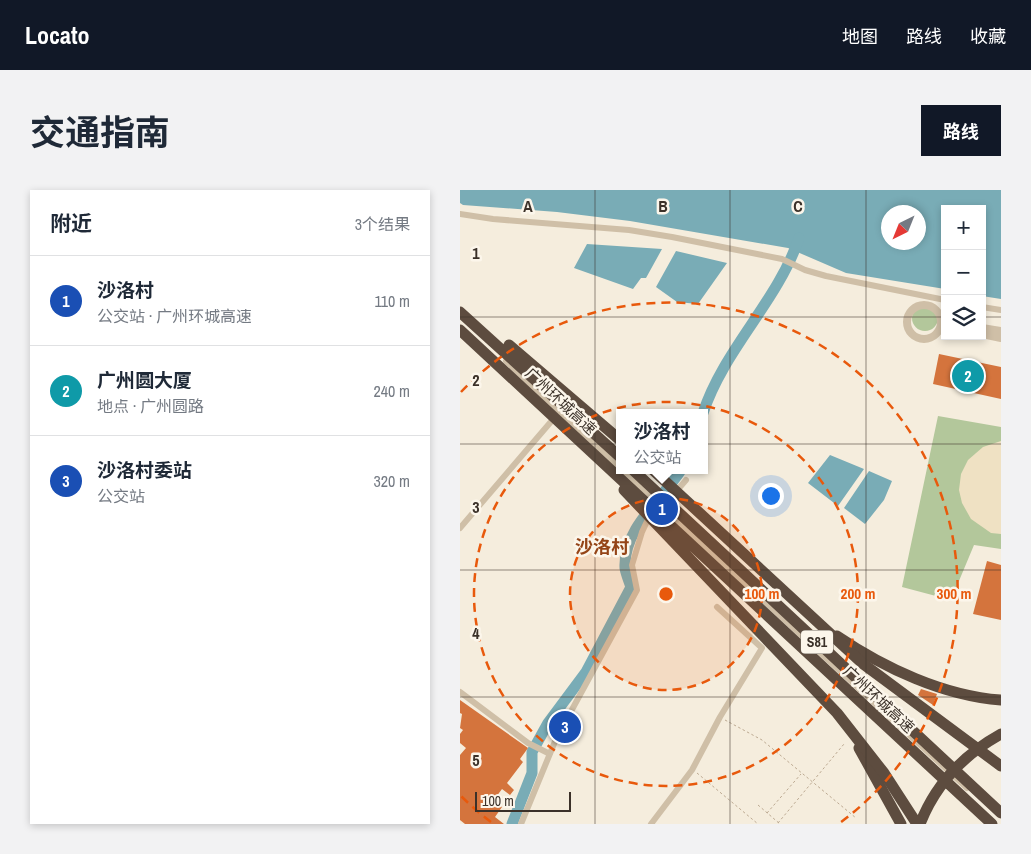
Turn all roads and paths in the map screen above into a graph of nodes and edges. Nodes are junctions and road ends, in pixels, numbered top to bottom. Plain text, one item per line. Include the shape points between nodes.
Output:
1 (460, 214) edge
2 (924, 300) junction
3 (941, 300) edge
4 (460, 306) edge
5 (986, 308) edge
6 (1001, 310) edge
7 (460, 312) edge
8 (941, 316) edge
9 (460, 319) edge
10 (986, 329) edge
11 (460, 330) edge
12 (941, 330) edge
13 (1001, 331) edge
14 (986, 335) edge
15 (1001, 338) edge
16 (540, 402) junction
17 (560, 412) junction
18 (616, 437) edge
19 (616, 453) edge
20 (616, 464) edge
21 (616, 473) edge
22 (617, 474) edge
23 (626, 474) edge
24 (637, 474) edge
25 (657, 474) edge
26 (686, 480) dead end
27 (659, 505) junction
28 (460, 528) edge
29 (791, 598) junction
30 (717, 607) dead end
31 (764, 636) junction
32 (460, 692) edge
33 (1001, 700) edge
34 (720, 717) junction
35 (1001, 734) edge
36 (844, 744) dead end
37 (550, 754) junction
38 (1001, 766) edge
39 (692, 770) junction
40 (802, 773) junction
41 (813, 782) junction
42 (758, 805) dead end
43 (767, 813) junction
44 (1001, 813) edge
45 (856, 818) dead end
46 (1001, 820) edge
47 (779, 823) edge
48 (521, 824) edge
49 (651, 824) edge
50 (758, 824) edge
51 (901, 824) edge
52 (918, 824) edge
53 (992, 824) edge

1 - 2 street via 629,230 782,259 805,270
2 - 3 street
2 - 8 street
2 - 12 street via 909,313 908,330 922,339 934,337
4 - 18 highway
5 - 6 street
7 - 19 highway, 广州环城高速
9 - 17 street
10 - 13 street
11 - 16 highway, 广州环城高速 / S81, bridge
14 - 15 street
16 - 21 highway, 广州环城高速 / S81, bridge
16 - 31 highway, bridge
17 - 20 street
17 - 28 street
22 - 53 highway, 广州环城高速 / S81, bridge
23 - 27 street
24 - 44 highway, 广州环城高速 / S81, bridge
25 - 29 highway, bridge
26 - 27 street
27 - 37 street via 645,523 634,554 632,572 637,590
27 - 46 street
29 - 33 highway, bridge via 840,638 890,667 956,692
29 - 38 highway, bridge via 871,670
30 - 34 street via 762,648
31 - 51 highway, bridge via 846,729
31 - 52 highway, bridge via 856,735
32 - 37 street via 528,744
34 - 39 street
34 - 40 path via 762,740
35 - 52 highway, bridge via 950,772 932,796
36 - 41 path
37 - 48 street
39 - 49 street
39 - 50 path
40 - 41 path
40 - 43 path
41 - 45 path
41 - 47 path
42 - 43 path
43 - 47 path

